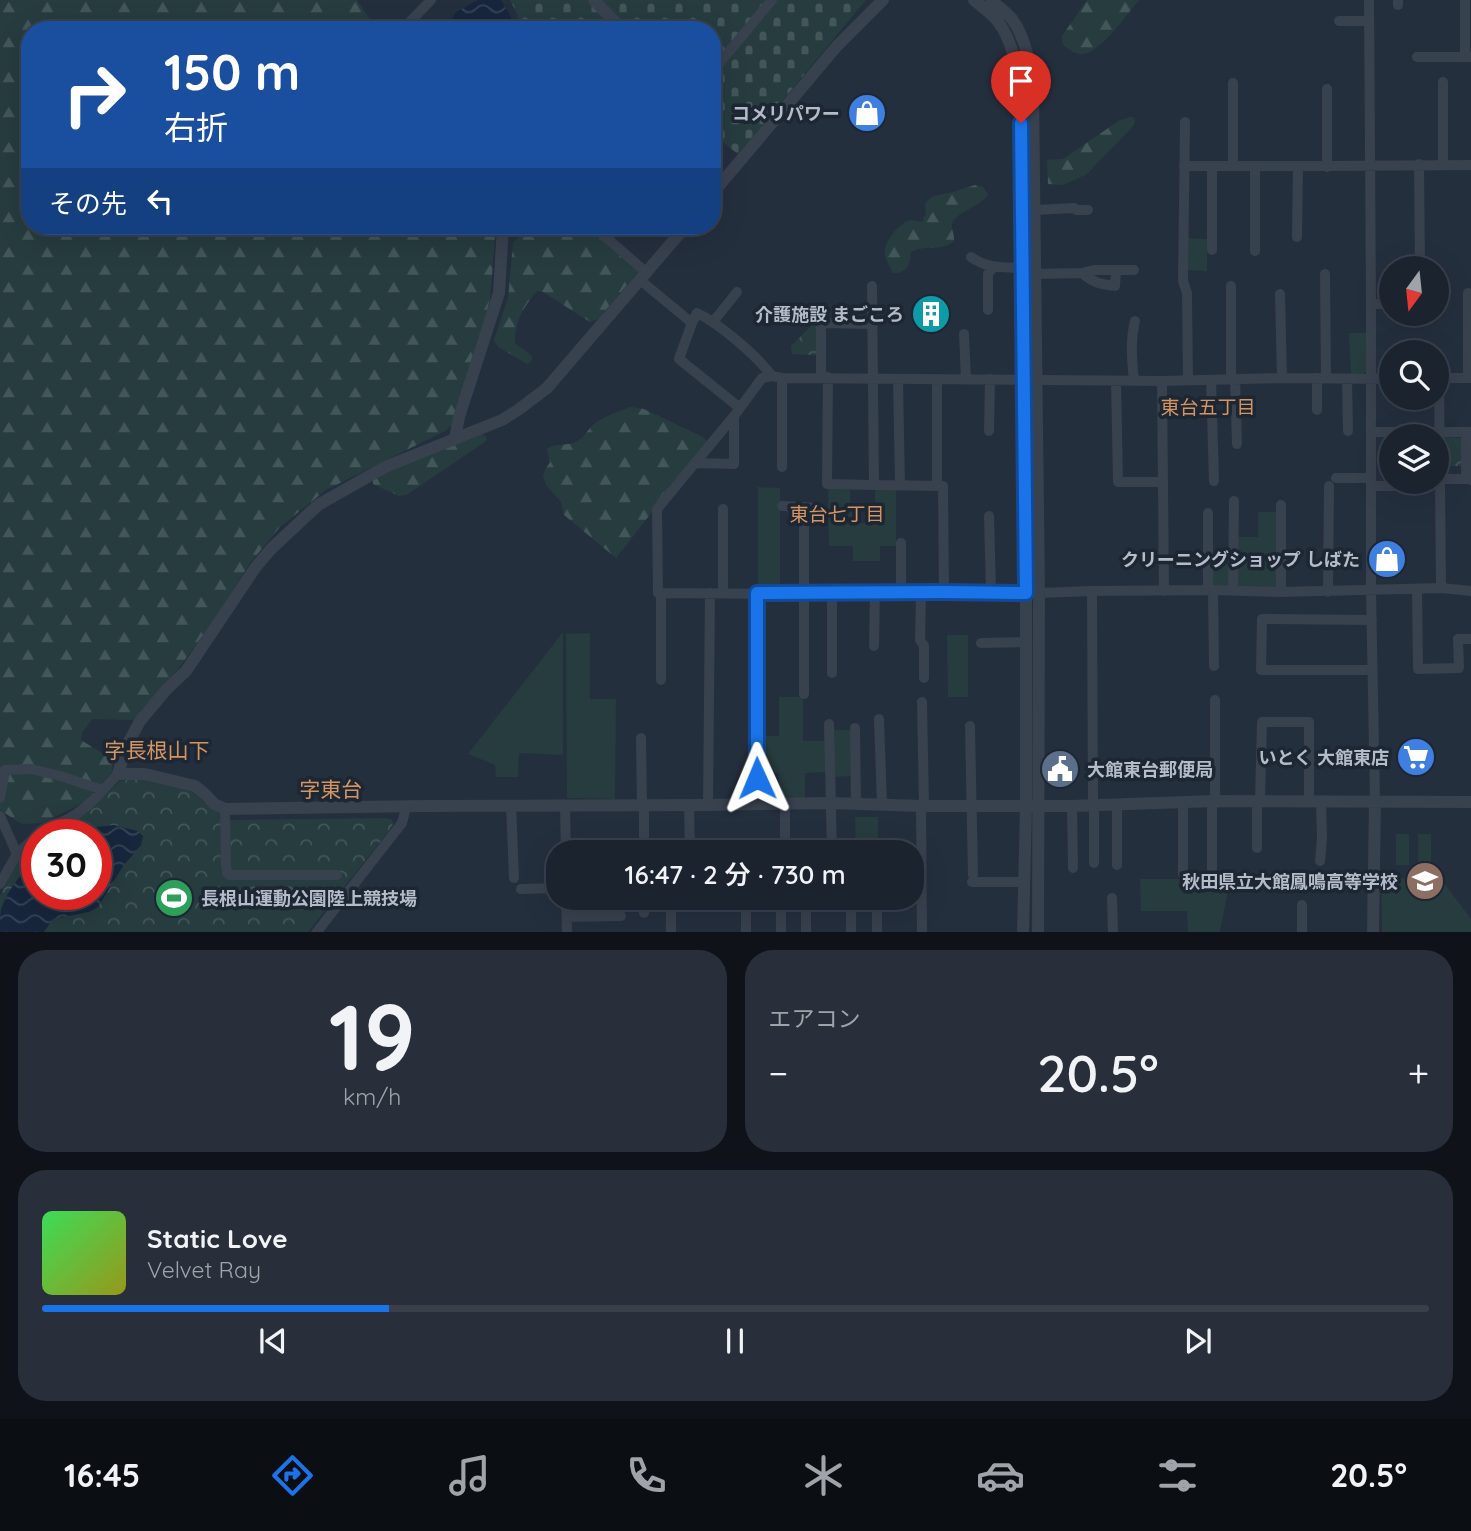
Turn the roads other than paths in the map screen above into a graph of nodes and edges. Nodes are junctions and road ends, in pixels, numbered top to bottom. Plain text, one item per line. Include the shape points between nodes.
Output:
1 (431, 0) edge
2 (594, 0) edge
3 (772, 0) edge
4 (883, 0) edge
5 (974, 0) edge
6 (991, 0) edge
7 (1369, 0) edge
8 (1465, 0) edge
9 (411, 21) edge
10 (614, 21) edge
11 (1369, 21) junction
12 (1339, 22) dead end
13 (1468, 56) edge
14 (1417, 57) dead end
15 (721, 61) edge
16 (1443, 82) dead end
17 (1233, 83) dead end
18 (1327, 89) dead end
19 (1185, 122) dead end
20 (1419, 164) junction
21 (1471, 164) edge
22 (1443, 165) junction
23 (1184, 166) junction
24 (1212, 166) junction
25 (1233, 166) junction
26 (1255, 166) junction
27 (1298, 167) junction
28 (1327, 167) junction
29 (1370, 167) junction
30 (721, 183) edge
31 (1035, 210) junction
32 (1088, 210) dead end
33 (502, 235) edge
34 (602, 235) edge
35 (678, 235) edge
36 (1297, 237) dead end
37 (1212, 250) dead end
38 (1255, 251) dead end
39 (1420, 256) edge
40 (971, 257) dead end
41 (993, 267) junction
42 (1023, 268) junction
43 (1116, 270) junction
44 (1134, 270) dead end
45 (1082, 273) junction
46 (1035, 274) junction
47 (1325, 274) dead end
48 (643, 276) junction
49 (872, 286) dead end
50 (1231, 286) dead end
51 (737, 292) dead end
52 (1468, 293) dead end
53 (1280, 294) dead end
54 (1371, 304) junction
55 (1379, 304) edge
56 (988, 310) dead end
57 (1135, 321) dead end
58 (713, 322) junction
59 (692, 324) junction
60 (872, 324) junction
61 (964, 334) dead end
62 (777, 377) junction
63 (825, 377) junction
64 (1282, 378) junction
65 (1321, 378) junction
66 (1449, 378) edge
67 (872, 379) junction
68 (898, 379) junction
69 (937, 379) junction
70 (965, 379) junction
71 (989, 379) junction
72 (1233, 379) junction
73 (1347, 379) junction
74 (1470, 379) edge
75 (1030, 380) junction
76 (1188, 380) junction
77 (1211, 380) junction
78 (1371, 380) junction
79 (1379, 380) edge
80 (1116, 381) junction
81 (1134, 381) junction
82 (1162, 381) junction
83 (1317, 410) dead end
84 (737, 412) junction
85 (989, 431) dead end
86 (1348, 432) dead end
87 (1371, 432) junction
88 (1379, 432) edge
89 (1468, 432) edge
90 (1449, 433) edge
91 (455, 438) junction
92 (1237, 444) dead end
93 (1468, 457) edge
94 (696, 463) junction
95 (782, 467) dead end
96 (1449, 479) edge
97 (1470, 480) edge
98 (1214, 481) dead end
99 (1163, 482) junction
100 (1371, 482) junction
101 (1379, 483) edge
102 (874, 485) junction
103 (900, 485) junction
104 (937, 486) junction
105 (1440, 494) edge
106 (1234, 501) dead end
107 (1281, 505) dead end
108 (782, 506) dead end
109 (804, 507) junction
110 (818, 508) dead end
111 (723, 509) dead end
112 (1208, 513) dead end
113 (989, 516) dead end
114 (901, 542) dead end
115 (1441, 588) junction
116 (1418, 589) junction
117 (1164, 590) junction
118 (1211, 590) junction
119 (1233, 590) junction
120 (1371, 590) junction
121 (1091, 591) junction
122 (1471, 591) edge
123 (832, 592) junction
124 (875, 592) junction
125 (921, 592) junction
126 (944, 592) junction
127 (991, 592) junction
128 (1281, 592) junction
129 (1328, 592) junction
130 (662, 593) junction
131 (710, 593) junction
132 (723, 593) junction
133 (757, 593) junction
134 (901, 593) junction
135 (1032, 593) junction
136 (804, 594) junction
137 (1372, 620) junction
138 (1471, 639) edge
139 (1026, 642) junction
140 (981, 643) dead end
141 (874, 646) dead end
142 (1214, 666) dead end
143 (1371, 670) junction
144 (832, 673) dead end
145 (924, 678) dead end
146 (661, 680) dead end
147 (804, 694) dead end
148 (1215, 700) dead end
149 (922, 702) dead end
150 (879, 719) dead end
151 (829, 724) dead end
152 (970, 726) dead end
153 (855, 728) dead end
154 (641, 738) dead end
155 (118, 774) junction
156 (103, 790) junction
157 (0, 798) edge
158 (1213, 801) junction
159 (1258, 801) junction
160 (1315, 801) junction
161 (1183, 802) junction
162 (1375, 802) junction
163 (1471, 802) edge
164 (831, 803) junction
165 (757, 804) junction
166 (785, 804) junction
167 (856, 804) junction
168 (1117, 804) junction
169 (511, 805) junction
170 (565, 805) junction
171 (643, 805) junction
172 (689, 805) junction
173 (708, 805) junction
174 (882, 805) junction
175 (1093, 805) junction
176 (923, 806) junction
177 (971, 806) junction
178 (1033, 806) junction
179 (1072, 806) junction
180 (406, 807) junction
181 (225, 809) junction
182 (0, 816) edge
183 (68, 819) edge
184 (566, 840) edge
185 (644, 840) edge
186 (690, 840) edge
187 (785, 840) edge
188 (832, 840) edge
189 (1257, 848) dead end
190 (21, 850) edge
191 (17, 854) junction
192 (1320, 861) dead end
193 (1094, 863) dead end
194 (1117, 864) dead end
195 (1073, 868) dead end
196 (337, 874) dead end
197 (1182, 874) dead end
198 (1212, 876) dead end
199 (513, 878) dead end
200 (1024, 882) junction
201 (0, 884) edge
202 (546, 888) edge
203 (521, 889) dead end
204 (1112, 898) dead end
205 (1302, 905) dead end
206 (567, 910) edge
207 (671, 910) edge
208 (806, 910) edge
209 (850, 910) edge
210 (877, 910) edge
211 (621, 916) dead end
212 (567, 917) junction
213 (317, 932) edge
214 (567, 932) edge
215 (671, 932) edge
216 (746, 932) edge
217 (781, 932) edge
218 (806, 932) edge
219 (851, 932) edge
220 (877, 932) edge
221 (922, 932) edge
222 (1023, 932) edge
223 (1038, 932) edge
224 (1113, 932) edge
225 (1302, 932) edge
226 (1373, 932) edge

1 - 9 street
2 - 10 street
3 - 15 street
4 - 30 street via 837,46
5 - 42 street via 999,23 1016,59 1021,97
6 - 31 street via 1021,34 1029,61
7 - 11 street
8 - 13 street
11 - 12 street
11 - 29 street
13 - 14 street
16 - 22 street
17 - 25 street
18 - 28 street
19 - 23 street
20 - 22 street
20 - 29 street
20 - 39 street
21 - 22 street
23 - 24 street
23 - 76 street
24 - 25 street
24 - 37 street
25 - 26 street
26 - 27 street
26 - 38 street
27 - 28 street
27 - 36 street
28 - 29 street
29 - 54 street
31 - 32 street
31 - 46 street
33 - 91 street via 499,293
34 - 48 street
35 - 48 street
40 - 41 street
41 - 42 street
41 - 56 street via 988,274
42 - 75 street
43 - 44 street
43 - 45 street
43 - 45 street via 1115,286 1091,281
45 - 46 street
46 - 75 street
47 - 65 street
48 - 59 street
48 - 91 street via 547,388 502,420
49 - 60 street
50 - 72 street
51 - 58 street
52 - 74 street
53 - 64 street
54 - 55 street
54 - 78 street
57 - 81 street
58 - 59 street via 697,313
58 - 62 street
59 - 84 street via 679,359
60 - 63 street via 821,323
60 - 67 street
61 - 70 street
62 - 63 street
62 - 84 street via 762,378
62 - 95 street
63 - 67 street
63 - 102 street via 827,484
64 - 65 street
64 - 72 street
65 - 73 street
65 - 83 street
66 - 74 street
67 - 68 street
67 - 102 street
68 - 69 street
68 - 103 street
69 - 70 street
69 - 104 street
70 - 71 street
71 - 75 street
71 - 85 street
72 - 77 street
72 - 92 street
73 - 78 street
73 - 86 street
75 - 80 street
75 - 135 street
76 - 77 street
76 - 82 street
77 - 98 street
78 - 79 street
78 - 87 street
80 - 81 street
80 - 99 street via 1118,482
81 - 82 street
82 - 99 street
84 - 94 street
84 - 94 street via 734,464
87 - 88 street
87 - 100 street
89 - 90 street
89 - 93 street
91 - 155 street via 385,467 318,505 271,549 186,671 140,721
93 - 97 street via 1466,476
94 - 130 street via 657,509 658,593
96 - 97 street
99 - 117 street
100 - 101 street
100 - 120 street
100 - 129 street via 1333,482
102 - 103 street
103 - 104 street
104 - 126 street via 943,486
105 - 115 street
106 - 119 street
107 - 128 street
108 - 109 street
109 - 110 street
109 - 136 street
111 - 132 street
112 - 118 street
113 - 127 street
114 - 134 street
115 - 116 street
115 - 122 street
116 - 120 street
116 - 138 street via 1418,668 1459,668 1458,639
117 - 118 street
117 - 121 street
118 - 119 street
118 - 142 street
119 - 128 street
120 - 129 street
120 - 137 street
121 - 135 street
121 - 175 street
123 - 124 street
123 - 136 street
123 - 144 street
124 - 134 street
124 - 141 street
125 - 126 street
125 - 134 street
125 - 145 street
126 - 127 street
127 - 135 street
128 - 129 street
130 - 131 street
130 - 146 street
131 - 132 street
131 - 173 street
132 - 133 street
133 - 136 street
133 - 165 street
135 - 139 street
135 - 178 street
136 - 147 street
137 - 143 street
137 - 143 street via 1262,619 1261,670
139 - 140 street
139 - 178 street
143 - 162 street
148 - 158 street
149 - 176 street
150 - 174 street
151 - 164 street
152 - 177 street
153 - 167 street
154 - 171 street
155 - 156 street
155 - 181 street via 145,774 195,786
156 - 157 street via 31,769 5,770
156 - 183 street
158 - 159 street
158 - 161 street
158 - 198 street
159 - 160 street
159 - 160 street via 1262,722 1309,723
159 - 189 street
160 - 162 street
160 - 192 street via 1322,838
161 - 168 street
161 - 197 street
162 - 163 street
162 - 226 street
164 - 166 street
164 - 167 street
164 - 188 street
165 - 166 street
165 - 173 street
166 - 187 street
167 - 174 street
168 - 175 street
168 - 194 street
169 - 170 street
169 - 180 street
169 - 199 street
170 - 171 street
170 - 184 street
171 - 172 street
171 - 185 street
172 - 173 street
172 - 186 street
174 - 176 street
175 - 179 street
175 - 193 street
176 - 177 street
176 - 221 street
177 - 178 street
177 - 200 street via 972,878
178 - 179 street
178 - 200 street
178 - 223 street
179 - 195 street
180 - 181 street
180 - 213 street via 402,823
181 - 196 street via 230,875
182 - 191 street
190 - 191 street
191 - 201 street
200 - 222 street
202 - 203 street
204 - 224 street
205 - 225 street
206 - 212 street
207 - 215 street
208 - 218 street
209 - 219 street
210 - 220 street
211 - 212 street
212 - 214 street
216 - 217 street via 746,902 781,902

